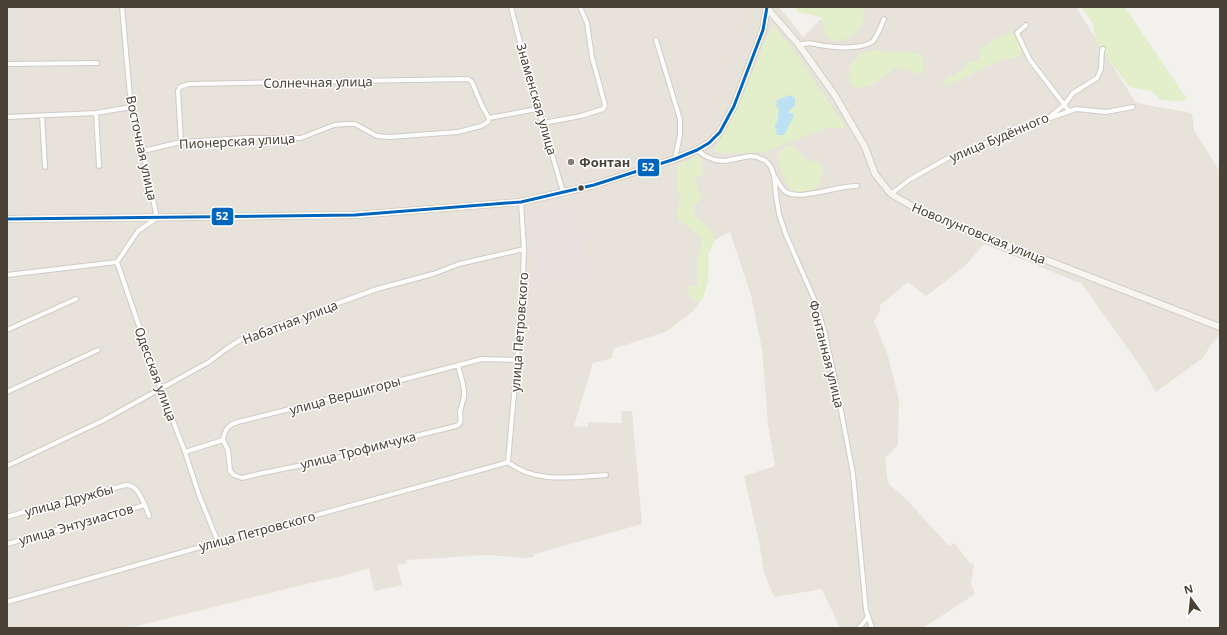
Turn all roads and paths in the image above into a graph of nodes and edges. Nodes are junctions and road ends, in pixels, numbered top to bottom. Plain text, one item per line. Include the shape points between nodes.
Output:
1 (122, 7) edge
2 (511, 7) edge
3 (580, 7) edge
4 (766, 7) edge
5 (884, 18) dead end
6 (1026, 25) dead end
7 (656, 40) dead end
8 (799, 45) junction
9 (1103, 49) dead end
10 (97, 63) dead end
11 (7, 64) edge
12 (1065, 104) junction
13 (131, 107) junction
14 (1132, 107) dead end
15 (537, 109) junction
16 (1069, 111) junction
17 (96, 113) junction
18 (42, 116) junction
19 (7, 117) edge
20 (489, 118) junction
21 (1048, 118) junction
22 (543, 123) junction
23 (182, 142) junction
24 (697, 150) junction
25 (142, 151) junction
26 (675, 159) junction
27 (99, 166) dead end
28 (45, 167) dead end
29 (774, 176) junction
30 (857, 186) dead end
31 (775, 191) junction
32 (785, 191) junction
33 (563, 192) junction
34 (891, 194) junction
35 (520, 202) junction
36 (157, 218) junction
37 (7, 219) edge
38 (524, 249) junction
39 (117, 262) junction
40 (7, 275) edge
41 (76, 298) dead end
42 (1220, 327) edge
43 (7, 330) edge
44 (98, 350) dead end
45 (516, 360) junction
46 (458, 365) junction
47 (160, 387) junction
48 (7, 392) edge
49 (223, 440) junction
50 (185, 452) junction
51 (508, 462) junction
52 (7, 466) edge
53 (606, 475) dead end
54 (131, 485) joint
55 (144, 505) junction
56 (149, 516) dead end
57 (7, 517) edge
58 (218, 542) junction
59 (7, 544) edge
60 (7, 602) edge
61 (868, 617) junction
62 (859, 628) edge
63 (872, 628) edge

1 - 13 street, Восточная улица
2 - 15 street, Знаменская улица
3 - 22 street via 587,23 592,57 605,105 602,109 581,116
4 - 8 street, Новолунговская улица
4 - 24 street via 763,30 734,106 720,132
5 - 8 street via 873,41 864,45 837,47 813,42
6 - 12 street via 1017,33 1030,60
7 - 26 street via 680,119
8 - 34 street, Новолунговская улица via 834,94 865,148 875,174
9 - 12 street, улица Будённого via 1101,69 1097,78 1073,93
10 - 11 street
12 - 16 street
12 - 21 street, улица Будённого
13 - 17 street
13 - 25 street, Восточная улица
14 - 16 street via 1106,112 1076,109
15 - 20 street, Пионерская улица
15 - 22 street, Знаменская улица
16 - 21 street
17 - 18 street
17 - 27 street
18 - 19 street
18 - 28 street
20 - 23 street, Пионерская улица via 488,122 481,126 458,132 390,137 377,136 354,124 346,124 330,126 301,138
20 - 23 street, Солнечная улица via 472,82 468,79 189,84 180,87 178,91
21 - 34 street, улица Будённого via 948,158 909,180
22 - 33 street, Знаменская улица
23 - 25 street, Пионерская улица
24 - 26 street
24 - 29 street, Фонтанная улица via 715,160 725,161 750,156 762,158 771,167
25 - 36 street, Восточная улица
26 - 33 street via 594,185
29 - 31 street, Фонтанная улица
29 - 32 street
30 - 32 street via 807,194
31 - 32 street
31 - 61 street, Фонтанная улица via 786,236 824,330 853,474
33 - 35 street
34 - 42 street, Новолунговская улица via 924,213
35 - 36 street via 355,215
35 - 38 street, улица Петровского
36 - 37 street
36 - 39 street via 138,231
38 - 45 street, улица Петровского
38 - 47 street, Набатная улица via 459,264 245,337 209,362
39 - 40 street
39 - 47 street, Одесская улица
41 - 43 street
44 - 48 street
45 - 46 street, улица Вершигоры via 482,359
45 - 51 street, улица Петровского
46 - 49 street, улица Вершигоры via 230,424
46 - 49 street, улица Трофимчука via 464,398 460,412 461,421 456,426 336,458 242,478 230,471 228,450
47 - 50 street, Одесская улица
47 - 52 street, Набатная улица via 96,424
49 - 50 street
50 - 58 street, Одесская улица via 199,496
51 - 53 street via 516,469 533,475
51 - 58 street, улица Петровского
54 - 55 street, улица Энтузиастов via 138,492
54 - 57 street, улица Дружбы
55 - 56 street
55 - 59 street, улица Энтузиастов
58 - 60 street, улица Петровского
61 - 62 street
61 - 63 street, Фонтанная улица

